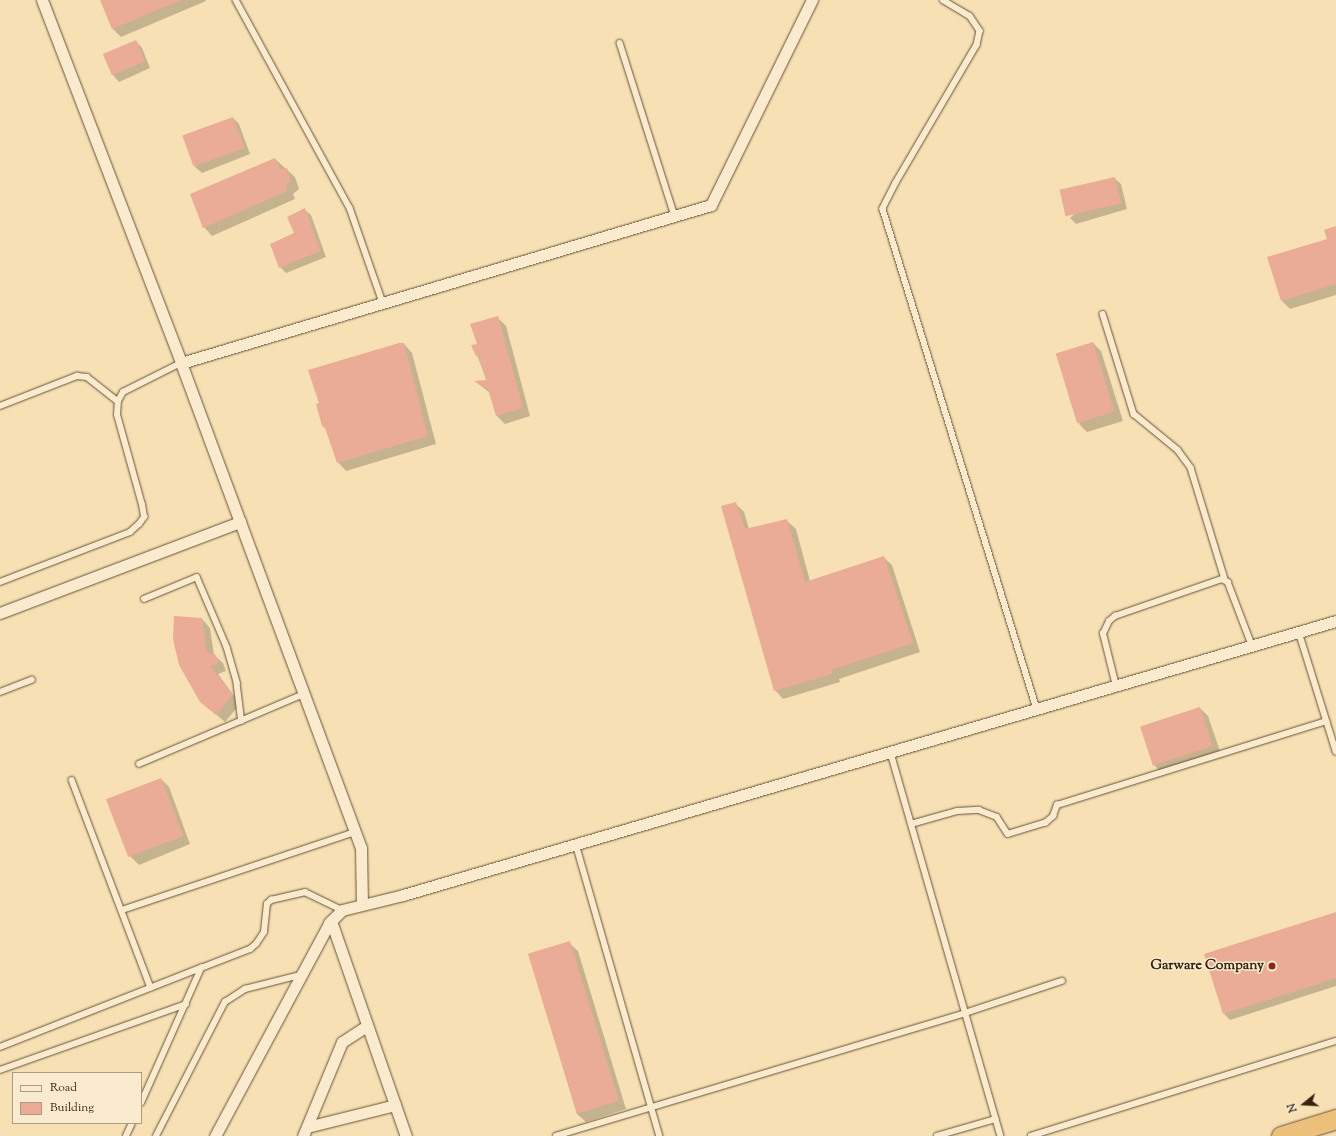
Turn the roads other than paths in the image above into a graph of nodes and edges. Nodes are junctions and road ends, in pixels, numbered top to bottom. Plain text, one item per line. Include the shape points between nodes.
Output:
1 (42, 0) edge
2 (236, 0) edge
3 (812, 0) edge
4 (943, 0) edge
5 (620, 43) dead end
6 (675, 216) junction
7 (383, 303) junction
8 (1102, 314) dead end
9 (181, 363) junction
10 (118, 401) junction
11 (0, 406) edge
12 (240, 522) junction
13 (1225, 579) junction
14 (0, 582) edge
15 (144, 599) dead end
16 (0, 613) edge
17 (1336, 620) edge
18 (1299, 632) junction
19 (1252, 645) junction
20 (32, 680) dead end
21 (1116, 686) junction
22 (0, 692) edge
23 (304, 694) junction
24 (1037, 710) junction
25 (242, 720) junction
26 (1326, 721) junction
27 (1336, 751) edge
28 (891, 752) junction
29 (138, 764) dead end
30 (72, 780) dead end
31 (911, 824) junction
32 (355, 832) junction
33 (576, 844) junction
34 (362, 903) junction
35 (122, 910) junction
36 (342, 910) junction
37 (331, 921) junction
38 (201, 968) junction
39 (301, 975) junction
40 (1062, 981) dead end
41 (151, 988) junction
42 (186, 1004) junction
43 (965, 1013) junction
44 (367, 1026) junction
45 (1336, 1041) edge
46 (0, 1047) edge
47 (0, 1070) edge
48 (142, 1101) edge
49 (395, 1105) junction
50 (652, 1108) junction
51 (996, 1119) junction
52 (1336, 1119) edge
53 (132, 1124) edge
54 (305, 1132) edge
55 (126, 1136) edge
56 (156, 1136) edge
57 (215, 1136) edge
58 (406, 1136) edge
59 (556, 1136) edge
60 (660, 1136) edge
61 (937, 1136) edge
62 (1001, 1136) edge
63 (1031, 1136) edge
64 (1281, 1136) edge

1 - 9 street
2 - 7 lane via 350,208
3 - 6 street via 711,206
4 - 24 lane via 970,16 980,31 978,45 896,182 883,209
5 - 6 lane
6 - 7 street
7 - 9 street
8 - 13 lane via 1134,414 1178,450 1191,468
9 - 10 lane via 123,392
9 - 12 street
10 - 11 lane via 87,377 76,376
10 - 14 lane via 117,415 144,517 130,532
12 - 16 street
12 - 23 street
13 - 19 lane
13 - 21 lane via 1115,616 1109,621 1103,634
15 - 25 lane via 197,577 227,647 237,683
17 - 18 street
18 - 19 street
18 - 26 lane
19 - 21 street
20 - 22 lane
21 - 24 street
23 - 25 lane
23 - 32 street
24 - 28 street
25 - 29 lane
26 - 27 lane
26 - 31 lane via 1057,805 1053,816 1045,823 1008,834 997,817 979,810 957,811
28 - 31 lane
28 - 33 street
30 - 35 lane
31 - 43 lane
32 - 34 street via 361,848
32 - 35 lane
33 - 34 street via 403,895
33 - 50 lane
34 - 36 street
35 - 41 lane
36 - 37 street
36 - 38 lane via 305,892 271,900 267,904 264,932 256,944 250,949
37 - 39 street
37 - 44 street
38 - 41 lane
38 - 42 lane
39 - 56 lane via 245,989 225,1002
39 - 57 street
40 - 43 lane
41 - 46 lane
42 - 47 lane
42 - 48 lane
43 - 50 lane
43 - 51 lane
44 - 49 street
44 - 54 street via 342,1042
45 - 63 lane
49 - 54 street
49 - 58 street
50 - 59 lane
50 - 60 lane
51 - 61 lane
51 - 62 lane
52 - 64 highway
53 - 55 lane

